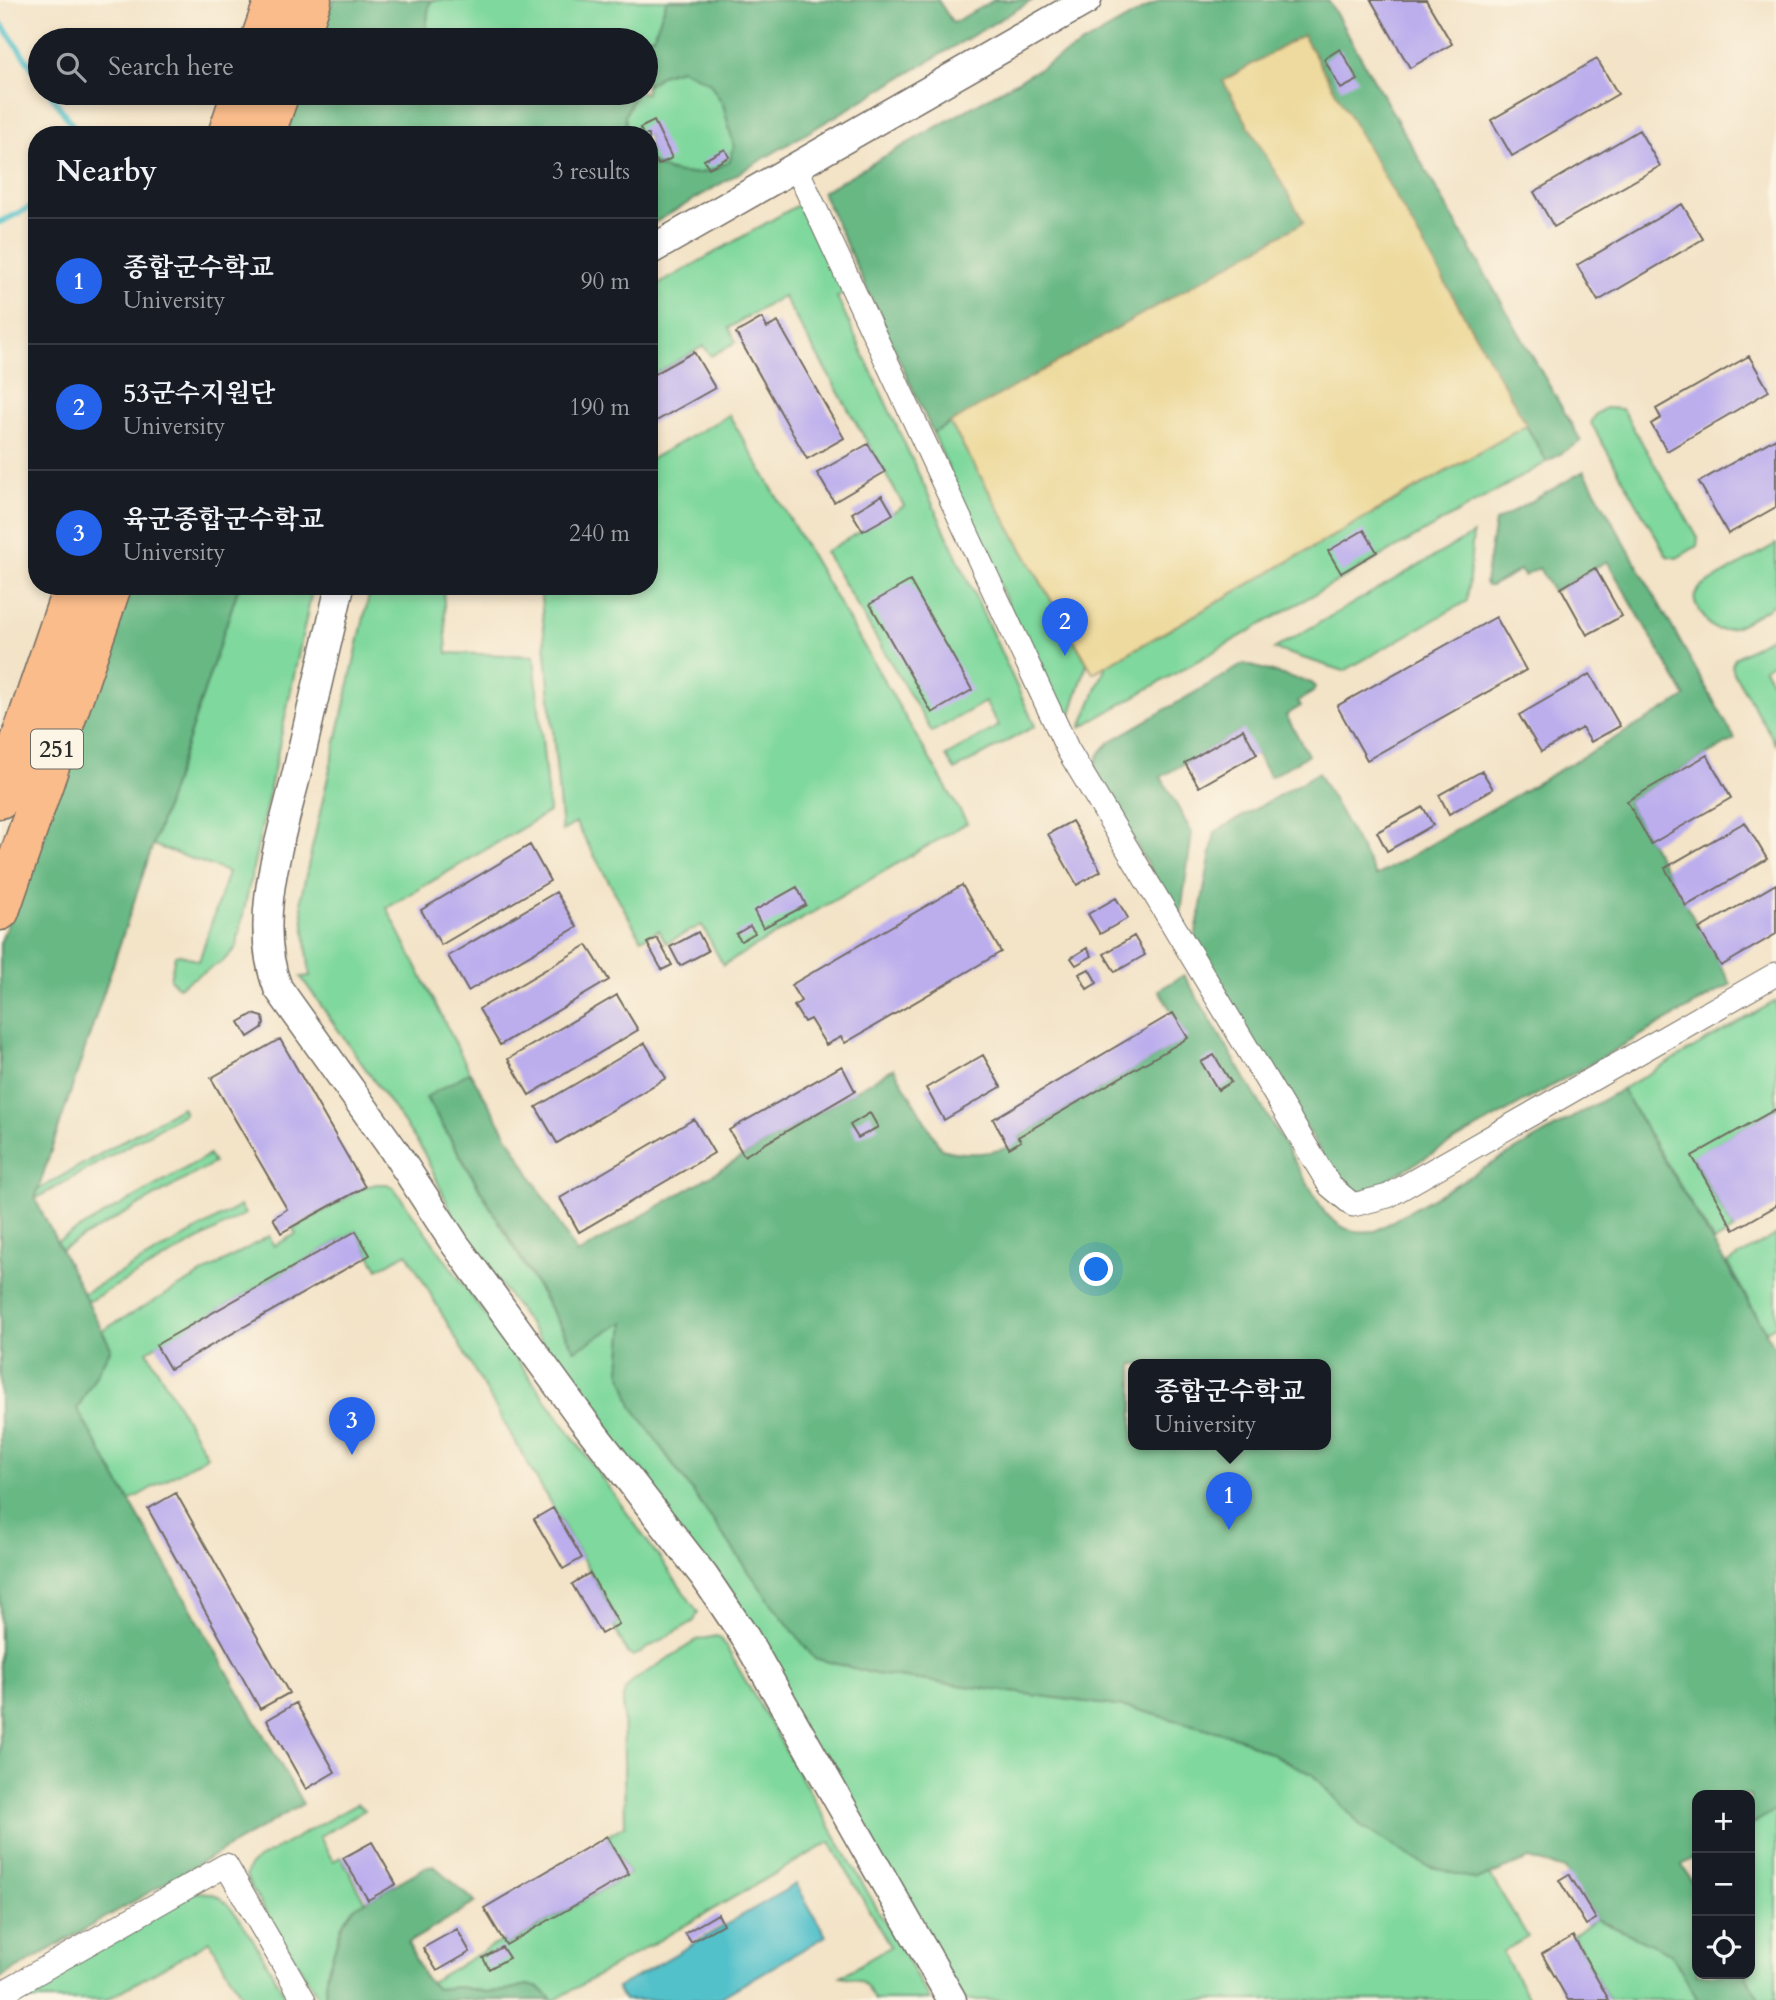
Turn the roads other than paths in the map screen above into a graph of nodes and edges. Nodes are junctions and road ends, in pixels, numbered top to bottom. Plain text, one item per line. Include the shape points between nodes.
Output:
1 (274, 0) edge
2 (312, 0) edge
3 (1087, 0) edge
4 (264, 28) edge
5 (302, 28) edge
6 (237, 105) edge
7 (276, 105) edge
8 (230, 126) edge
9 (268, 126) edge
10 (796, 167) junction
11 (658, 246) edge
12 (70, 595) edge
13 (109, 595) edge
14 (338, 595) edge
15 (0, 799) edge
16 (0, 911) edge
17 (1776, 974) edge
18 (0, 1994) edge
19 (304, 2000) edge
20 (952, 2000) edge

1 - 4 highway
2 - 5 highway
3 - 10 street
6 - 8 highway
7 - 9 highway
10 - 11 street
10 - 17 street via 1068,750 1330,1186 1353,1205 1388,1196
12 - 15 highway, 251
13 - 16 highway, 251
14 - 20 street via 272,883 267,946 278,988 463,1255 745,1637
18 - 19 street via 226,1866

